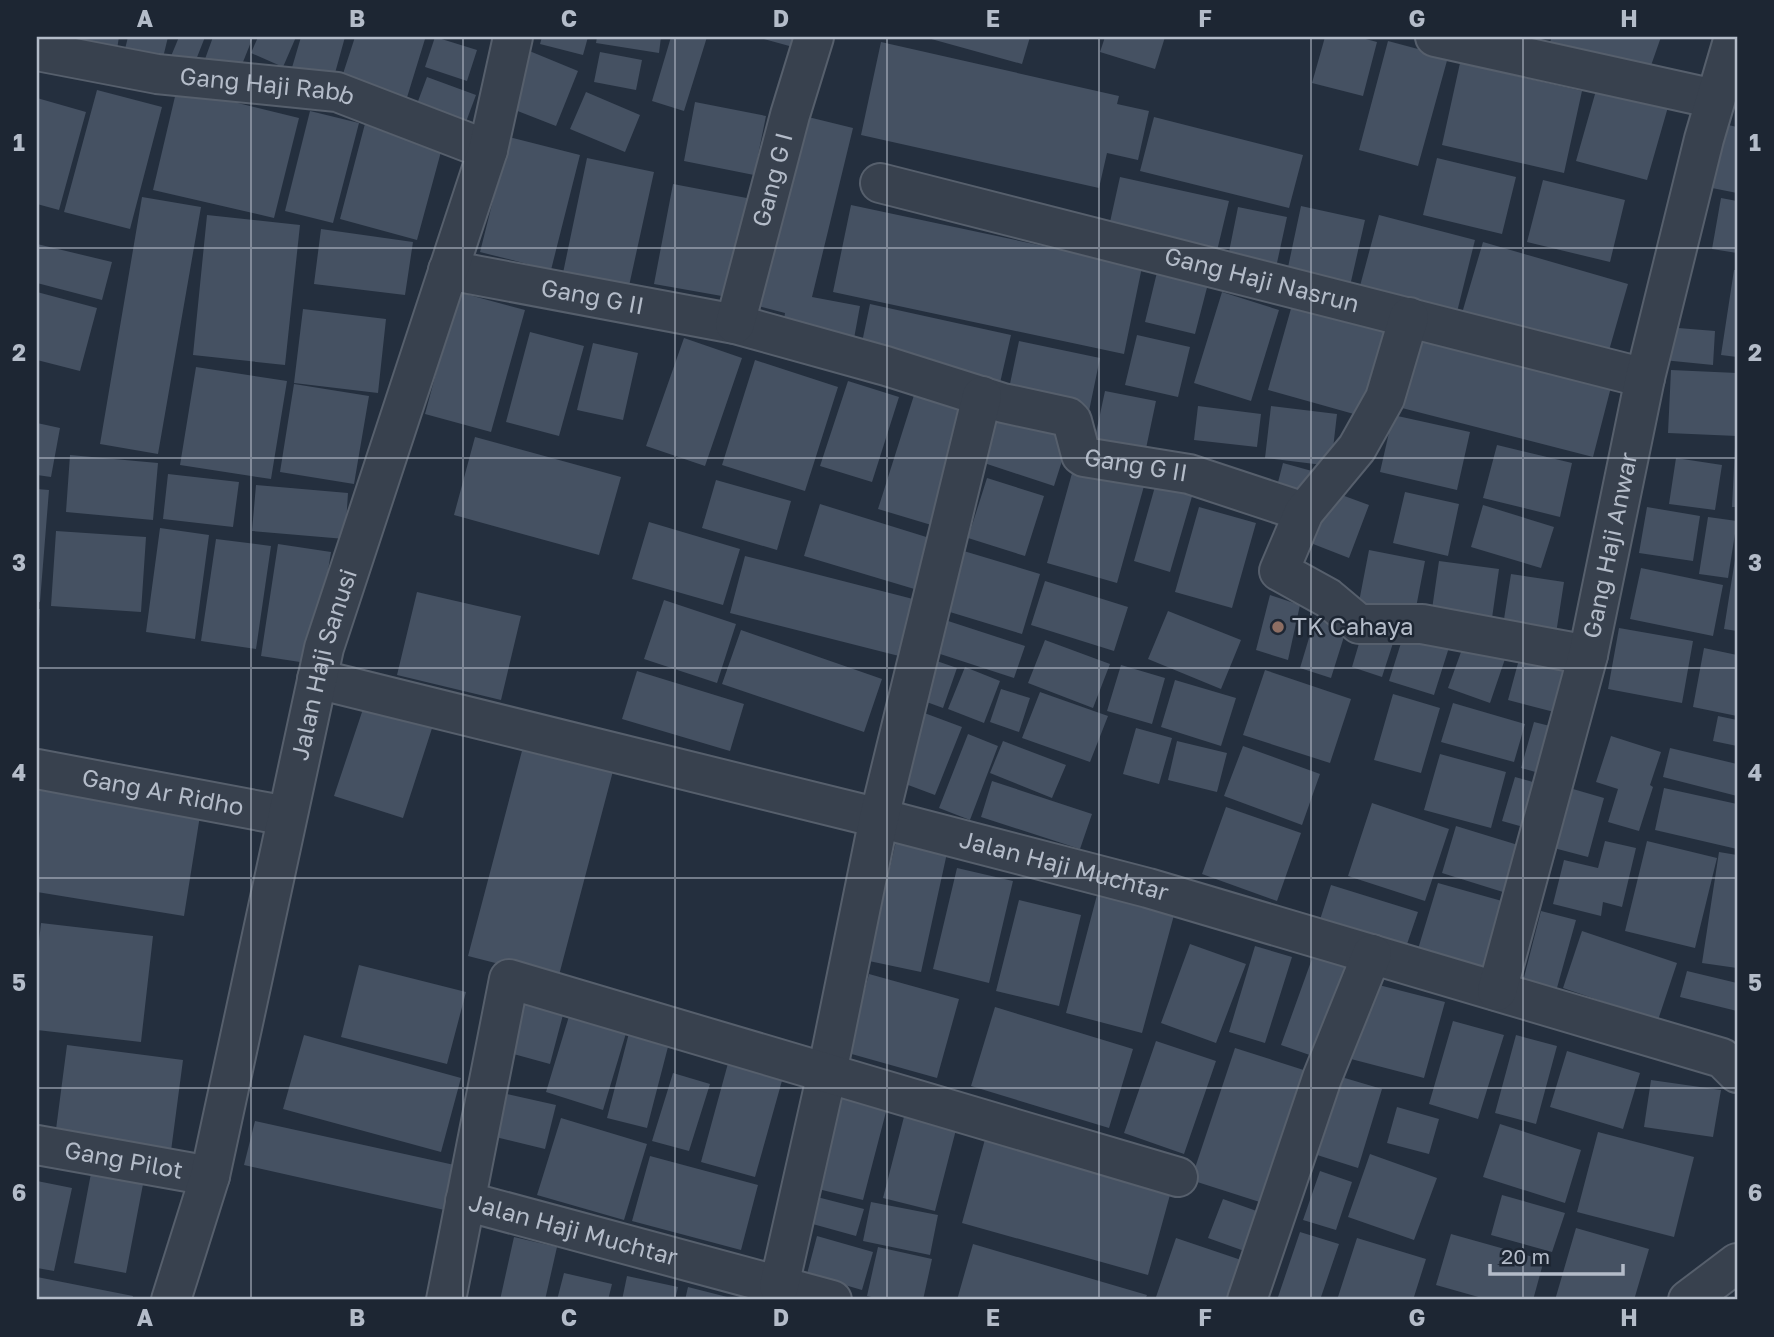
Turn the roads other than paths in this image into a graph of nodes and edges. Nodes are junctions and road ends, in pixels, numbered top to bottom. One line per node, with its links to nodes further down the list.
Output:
1 (513, 37): 7 (street, Jalan Haji Sanusi)
2 (814, 37): 11 (street, Gang G I)
3 (1435, 37): 6 (street)
4 (1734, 37): 6 (street, Gang Haji Anwar)
5 (37, 51): 7 (street, Gang Haji Rabb)
6 (1716, 99): 12 (street, Gang Haji Anwar)
7 (488, 150): 9 (street, Jalan Haji Sanusi)
8 (880, 183): 10 (street, Gang Haji Nasrun)
9 (448, 270): 11 (street, Gang G II); 16 (street, Jalan Haji Sanusi)
10 (1409, 317): 12 (street, Gang Haji Nasrun); 14 (street)
11 (735, 324): 13 (street, Gang G II)
12 (1645, 378): 15 (street, Gang Haji Anwar)
13 (982, 396): 14 (street, Gang G II); 19 (street)
14 (1304, 512): 15 (street)
15 (1588, 655): 21 (street, Gang Haji Anwar)
16 (317, 679): 18 (street, Jalan Haji Sanusi); 19 (street, Jalan Haji Muchtar)
17 (37, 769): 18 (street, Gang Ar Ridho)
18 (287, 816): 25 (street, Jalan Haji Sanusi)
19 (879, 818): 20 (street, Jalan Haji Muchtar); 22 (street)
20 (1372, 954): 21 (street, Jalan Haji Muchtar); 33 (street)
21 (1497, 991): 23 (street, Jalan Haji Muchtar)
22 (827, 1073): 26 (street); 27 (street); 29 (street)
23 (1737, 1073)
24 (37, 1144): 25 (street, Gang Pilot)
25 (210, 1176): 30 (street, Jalan Haji Sanusi)
26 (1178, 1177)
27 (466, 1201): 29 (street, Jalan Haji Muchtar); 31 (street, Jalan Haji Muchtar)
28 (1737, 1263): 34 (street)
29 (779, 1286): 32 (street, Jalan Haji Muchtar)
30 (171, 1300)
31 (446, 1300)
32 (832, 1300)
33 (1247, 1300)
34 (1688, 1300)

